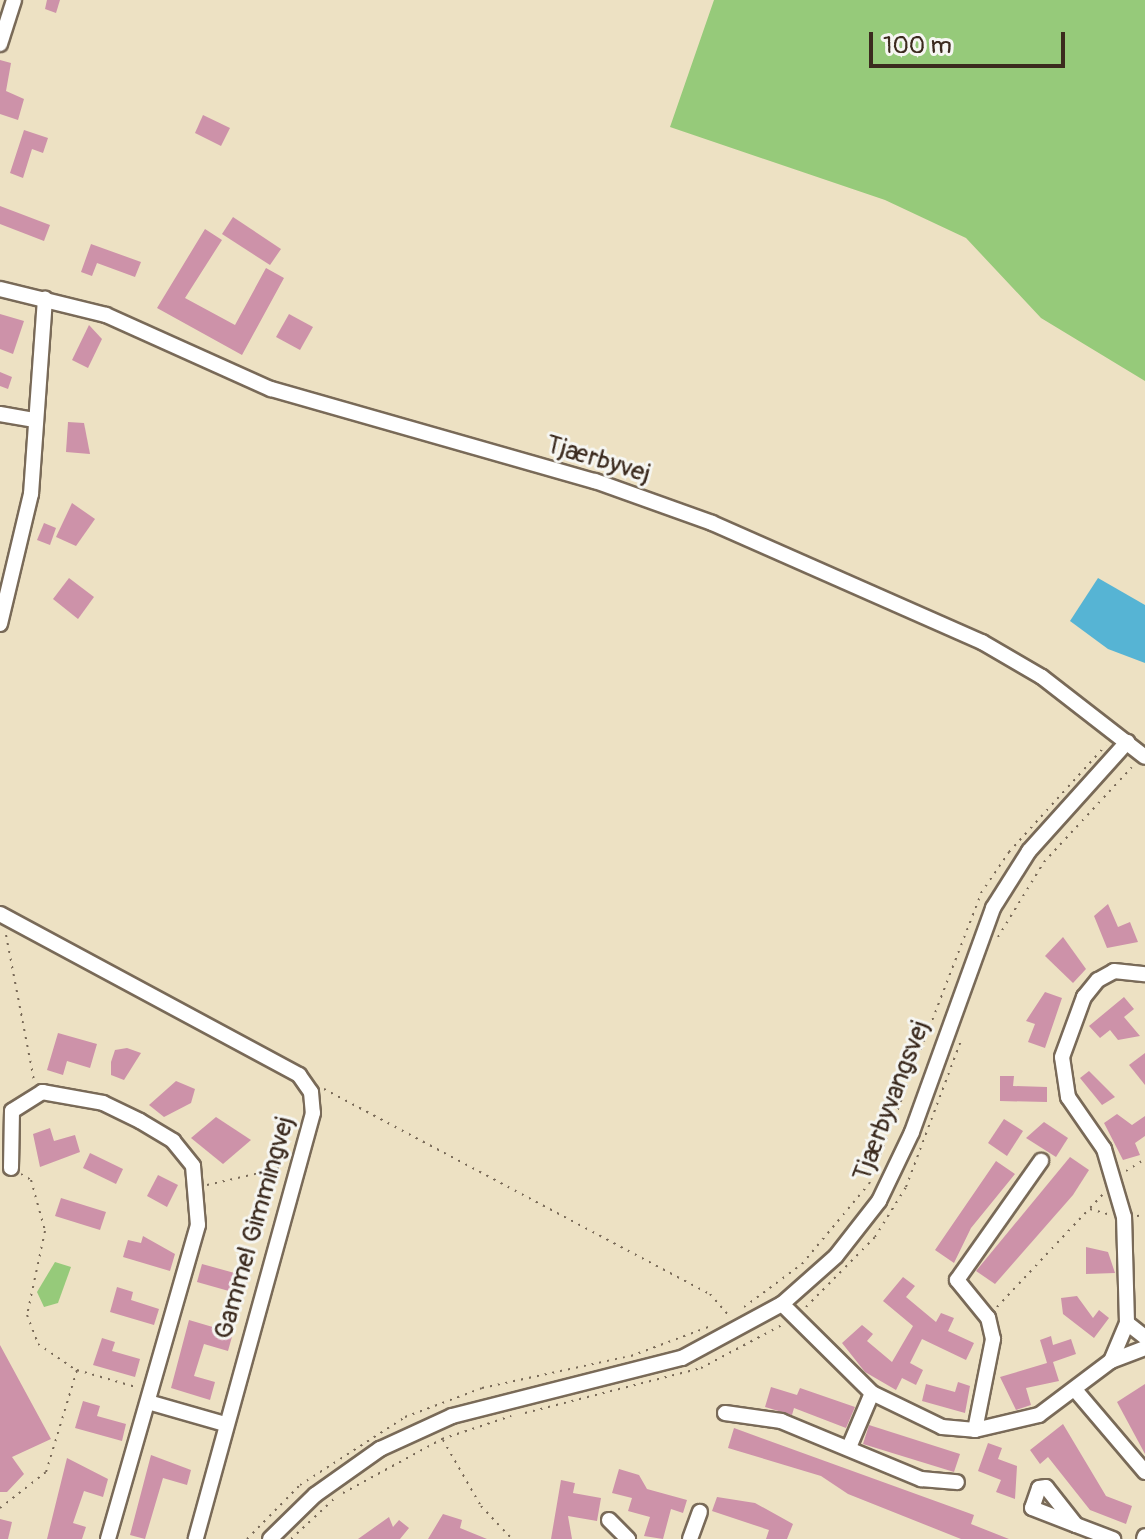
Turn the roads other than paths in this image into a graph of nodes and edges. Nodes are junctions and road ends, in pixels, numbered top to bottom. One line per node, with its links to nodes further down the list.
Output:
1 (14, 0): 2 (street)
2 (0, 44)
3 (0, 289): 4 (street, Tjærbyvej)
4 (45, 298): 6 (street); 8 (street, Tjærbyvej)
5 (0, 414): 6 (street)
6 (33, 420): 7 (street)
7 (0, 622)
8 (1127, 742): 9 (street, Tjærbyvej); 14 (street, Tjærbyvangsvej)
9 (1145, 757)
10 (6, 918): 23 (street, Gammel Gimmingvej)
11 (1145, 974): 15 (street)
12 (1041, 1161): 24 (street)
13 (11, 1168): 21 (street)
14 (782, 1304): 20 (street); 33 (street, Tjærbyvangsvej)
15 (1127, 1323): 16 (street); 18 (street)
16 (1145, 1337)
17 (1145, 1348): 18 (street)
18 (1111, 1361): 19 (street)
19 (1077, 1392): 24 (street); 26 (street)
20 (872, 1393): 24 (street); 25 (street)
21 (150, 1396): 23 (street); 31 (street)
22 (725, 1413): 25 (street)
23 (225, 1424): 32 (street, Gammel Gimmingvej)
24 (975, 1430)
25 (850, 1445): 27 (street)
26 (1145, 1472)
27 (957, 1482)
28 (700, 1512): 35 (street)
29 (609, 1520): 34 (street)
30 (1076, 1525): 36 (street)
31 (108, 1539)
32 (196, 1539)
33 (270, 1539)
34 (628, 1539)
35 (690, 1539)
36 (1113, 1539)

